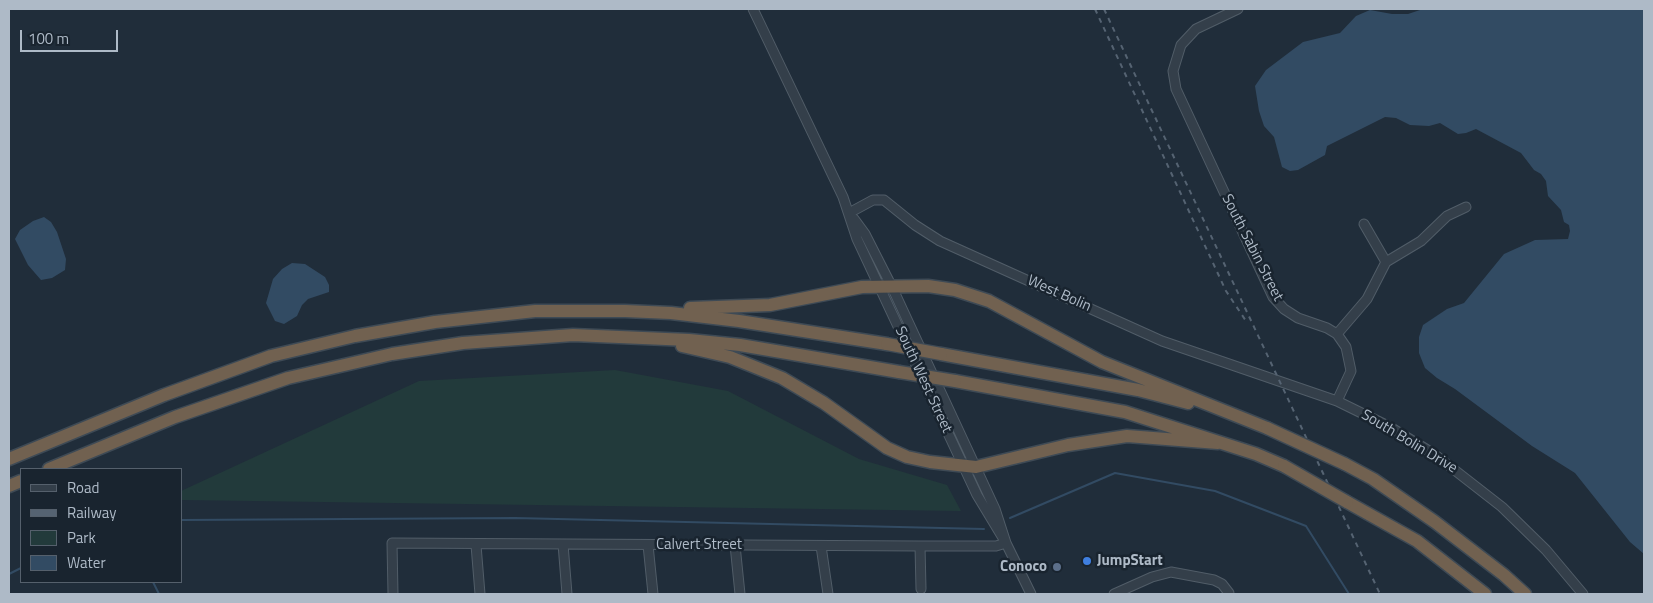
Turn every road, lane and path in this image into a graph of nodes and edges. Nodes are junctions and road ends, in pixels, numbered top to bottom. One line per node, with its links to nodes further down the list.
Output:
1 (753, 9): 4 (street, South West Street)
2 (1238, 9): 9 (street, South Sabin Street)
3 (1466, 207): 6 (street)
4 (850, 213): 7 (street, South West Street); 7 (street, South West Street); 11 (street, West Bolin)
5 (1364, 224): 6 (street)
6 (1386, 262): 9 (street)
7 (885, 287): 8 (highway); 13 (highway); 16 (street, South West Street); 16 (street, South West Street)
8 (583, 310): 13 (highway, bridge); 15 (highway)
9 (1337, 334): 12 (street)
10 (625, 336): 14 (highway, bridge); 16 (highway); 17 (highway)
11 (1280, 382): 12 (street, South Bolin Drive)
12 (1338, 402): 37 (street, South Bolin Drive)
13 (1227, 412): 36 (highway, bridge)
14 (1218, 443): 16 (highway); 35 (highway, bridge)
15 (9, 459)
16 (970, 466): 18 (street, South West Street)
17 (51, 468)
18 (1006, 543): 24 (street, Calvert Street); 33 (street, South West Street)
19 (563, 544): 20 (street, Calvert Street); 21 (street, Calvert Street); 29 (street)
20 (476, 545): 27 (street, Calvert Street); 28 (street)
21 (648, 545): 22 (street, Calvert Street); 30 (street)
22 (735, 545): 23 (street, Calvert Street); 31 (street)
23 (821, 546): 24 (street, Calvert Street); 32 (street)
24 (920, 546): 25 (street)
25 (921, 589)
26 (1229, 593): 34 (street)
27 (393, 594)
28 (480, 594)
29 (567, 594)
30 (653, 594)
31 (740, 594)
32 (828, 594)
33 (1031, 594)
34 (1114, 594)
35 (1486, 594)
36 (1525, 594)
37 (1583, 594)

